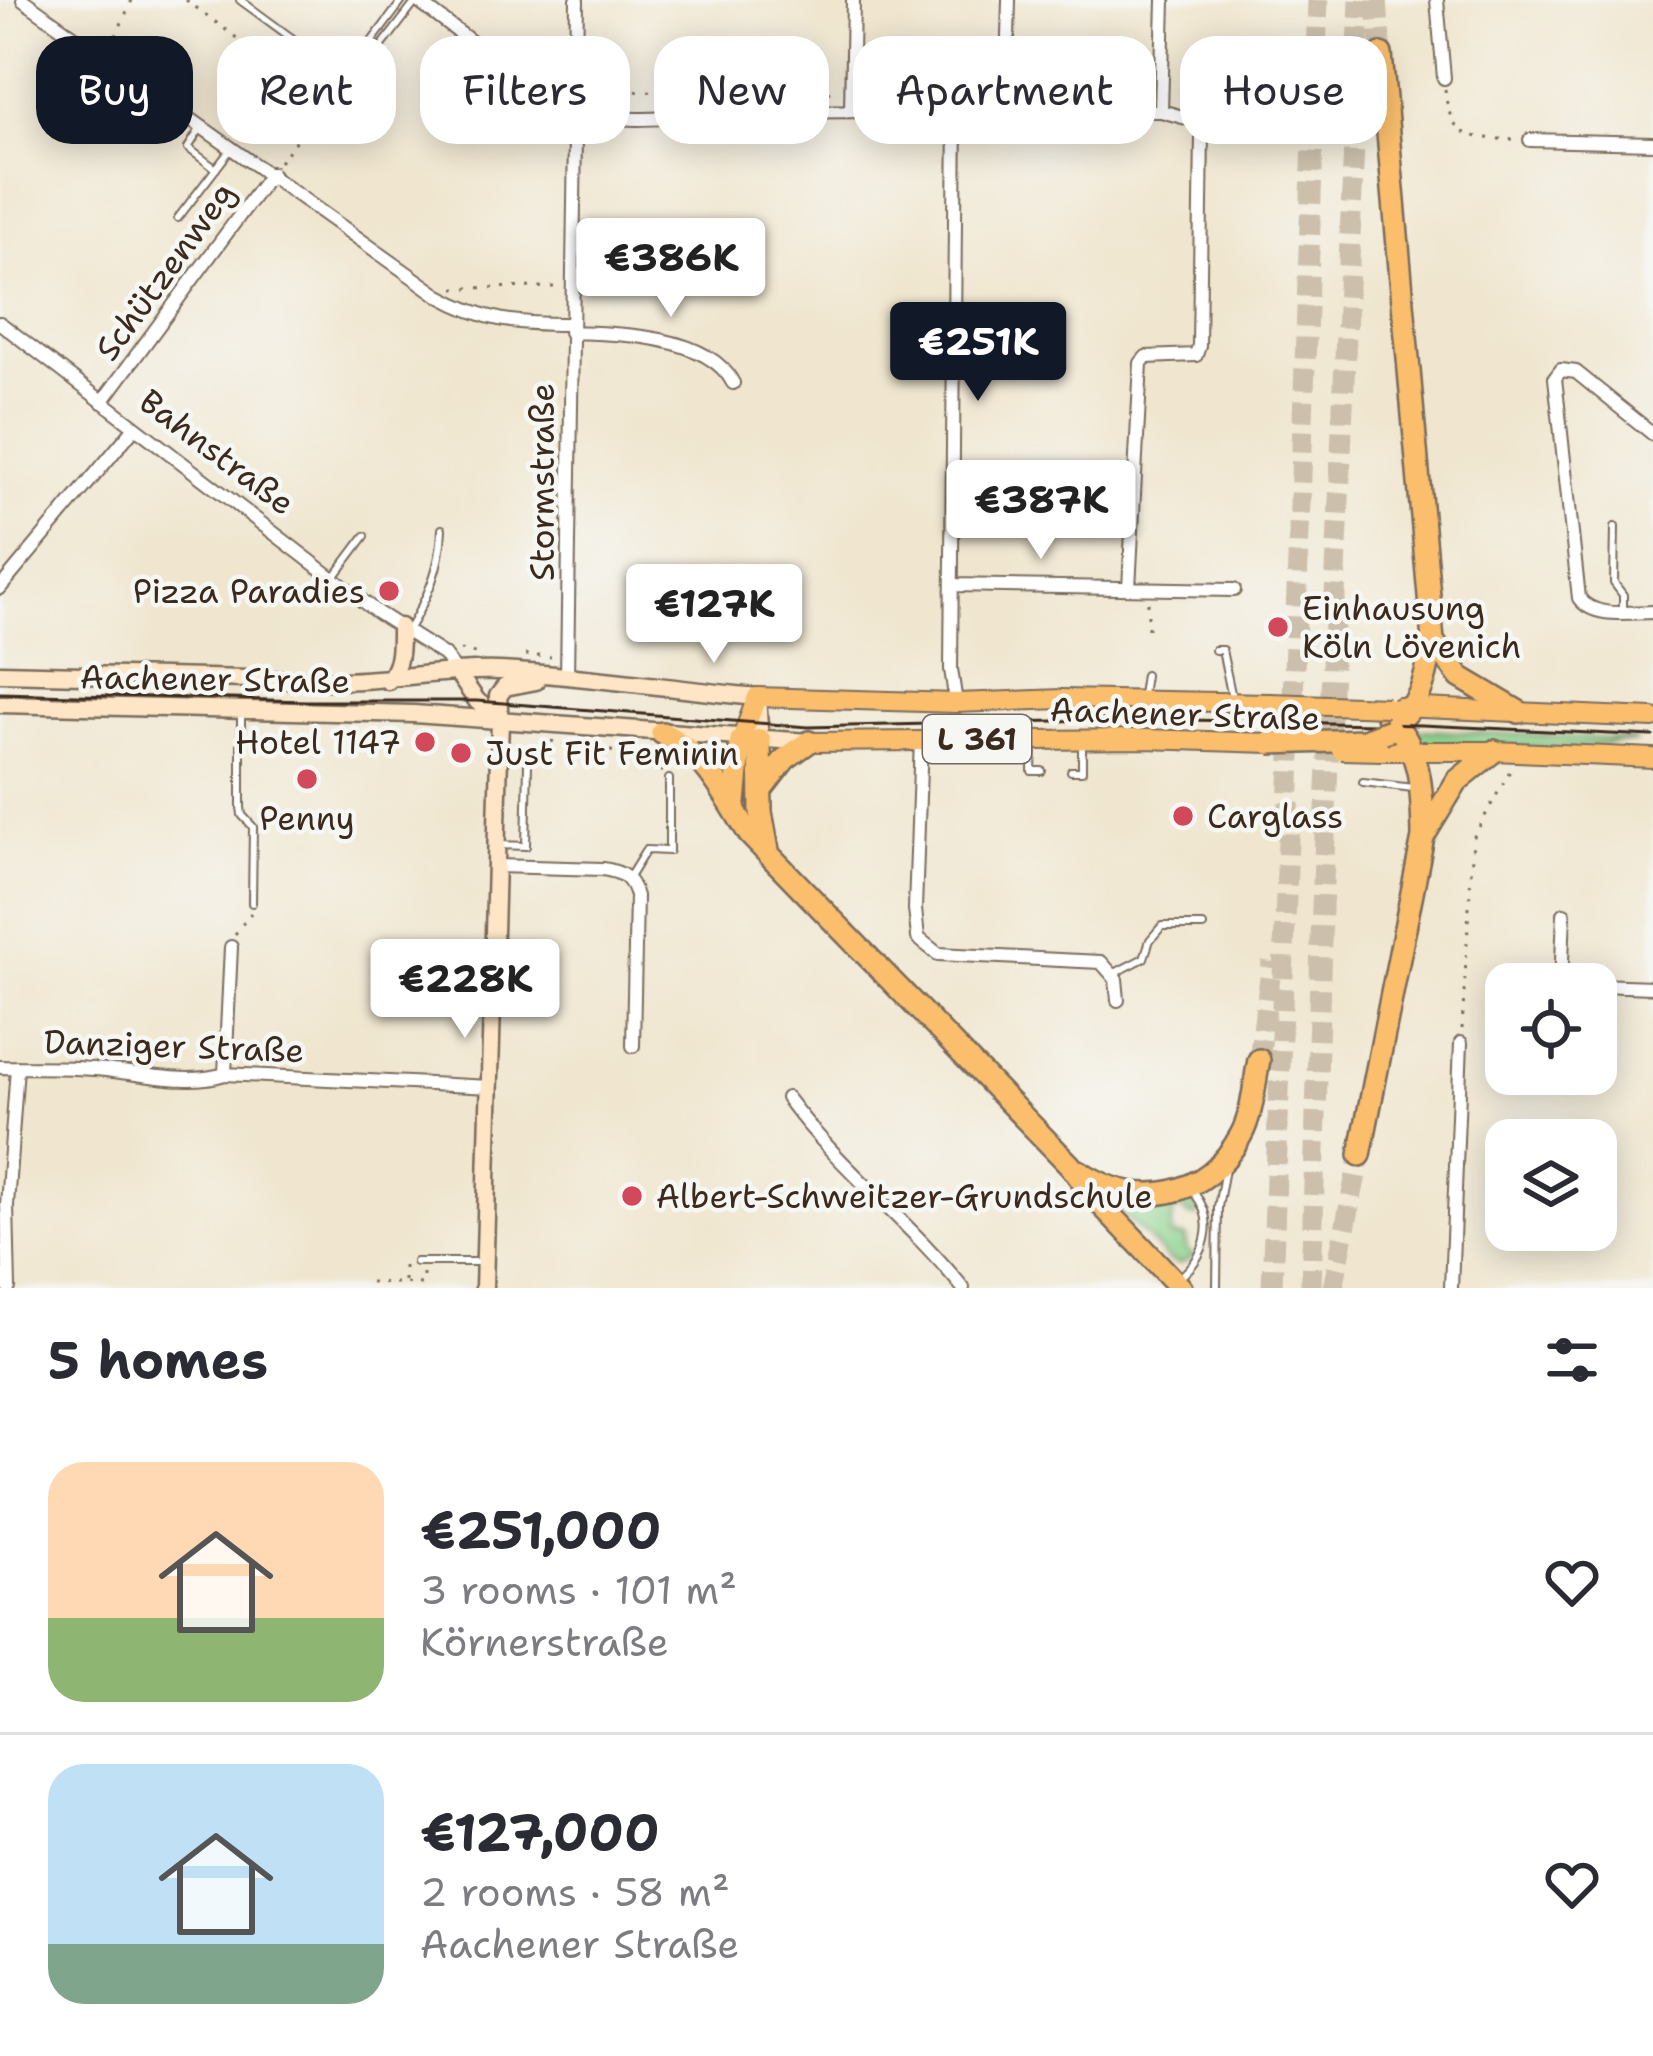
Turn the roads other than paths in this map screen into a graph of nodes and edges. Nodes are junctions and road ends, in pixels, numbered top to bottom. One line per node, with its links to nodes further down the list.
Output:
1 (22, 0): 20 (street)
2 (240, 0): 3 (lane)
3 (403, 0)
4 (417, 0): 10 (lane); 11 (street)
5 (577, 0): 12 (street, Stormstraße)
6 (853, 0): 17 (street)
7 (1009, 0): 13 (street)
8 (1164, 0): 16 (street)
9 (1437, 0): 14 (street)
10 (390, 36)
11 (464, 36)
12 (576, 36)
13 (1008, 36)
14 (1444, 78)
15 (1156, 106): 16 (street)
16 (1162, 106): 41 (street)
17 (851, 111): 19 (street)
18 (1387, 111): 46 (highway)
19 (630, 118)
20 (202, 126): 25 (street); 26 (lane)
21 (1531, 140): 22 (street)
22 (1653, 143)
23 (574, 144): 30 (street, Stormstraße)
24 (956, 144): 39 (street)
25 (232, 147): 26 (lane); 27 (street)
26 (216, 169): 28 (lane)
27 (271, 173): 30 (street); 32 (street, Schützenweg)
28 (178, 218)
29 (0, 323): 32 (street, Bahnstraße)
30 (570, 328): 31 (street); 51 (street, Stormstraße)
31 (733, 383)
32 (102, 402): 33 (street, Bahnstraße)
33 (135, 427): 38 (street, Bahnstraße); 40 (street)
34 (1653, 434): 43 (street)
35 (1616, 527): 43 (lane)
36 (442, 529): 45 (lane)
37 (365, 536): 38 (lane)
38 (333, 579): 45 (street, Bahnstraße)
39 (953, 585): 41 (street); 56 (street)
40 (0, 588)
41 (1129, 588): 42 (street)
42 (1234, 590)
43 (1623, 611): 44 (street)
44 (1653, 612)
45 (404, 629): 49 (street, Bahnstraße); 52 (main road)
46 (1433, 641): 58 (highway); 60 (highway)
47 (1215, 650): 55 (lane)
48 (0, 673): 52 (main road, Aachener Straße / L 361)
49 (458, 674): 51 (main road, Aachener Straße / L 361); 52 (main road, Aachener Straße / L 361); 62 (main road)
50 (1145, 675): 54 (lane)
51 (567, 677): 53 (main road, Aachener Straße / L 361); 62 (main road, Aachener Straße)
52 (388, 681)
53 (757, 697): 56 (main road, Aachener Straße / L 361); 67 (main road)
54 (1141, 700): 55 (main road, Aachener Straße / L 361); 56 (main road, Aachener Straße / L 361)
55 (1232, 702): 63 (main road, Aachener Straße / L 361, bridge)
56 (956, 703)
57 (0, 704): 59 (main road, Aachener Straße / L 361)
58 (1415, 707): 60 (main road); 63 (highway)
59 (241, 711): 62 (main road, Aachener Straße / L 361); 87 (lane)
60 (1519, 712): 61 (main road)
61 (1653, 718)
62 (500, 720): 69 (main road, Aachener Straße / L 361); 83 (main road)
63 (1387, 722): 70 (highway, bridge); 71 (highway)
64 (921, 739): 65 (main road, Aachener Straße / L 361); 68 (main road, Aachener Straße / L 361); 92 (street)
65 (1033, 739): 66 (main road, Aachener Straße / L 361); 75 (lane)
66 (1082, 739): 70 (main road, Aachener Straße / L 361); 76 (lane)
67 (751, 740): 68 (main road, Aachener Straße / L 361); 69 (main road, Aachener Straße / L 361); 79 (highway); 81 (highway)
68 (809, 742): 79 (highway)
69 (657, 743): 81 (highway)
70 (1270, 743)
71 (1412, 750): 72 (main road); 80 (highway)
72 (1506, 751): 73 (main road); 82 (highway)
73 (1653, 758)
74 (528, 764): 83 (lane)
75 (1042, 771)
76 (1071, 771)
77 (669, 779): 86 (lane)
78 (1363, 782): 80 (lane)
79 (760, 790): 84 (highway)
80 (1422, 790): 82 (highway)
81 (735, 803): 84 (highway)
82 (1423, 837): 105 (highway)
83 (496, 845): 85 (main road)
84 (770, 856): 106 (highway)
85 (496, 866): 86 (street); 102 (main road)
86 (628, 879): 97 (street)
87 (254, 903)
88 (1564, 914): 91 (street)
89 (1203, 926): 92 (lane)
90 (230, 947): 101 (street)
91 (1562, 963)
92 (1113, 974): 95 (street)
93 (1617, 986): 94 (street)
94 (1653, 987)
95 (1118, 1000)
96 (1461, 1043): 117 (street)
97 (633, 1046)
98 (1259, 1060): 104 (highway)
99 (0, 1067): 100 (street, Danziger Straße)
100 (17, 1067): 101 (street, Danziger Straße); 107 (street)
101 (225, 1074): 102 (street, Danziger Straße)
102 (490, 1088): 111 (main road)
103 (787, 1098): 115 (street)
104 (1232, 1149): 108 (highway); 116 (lane)
105 (1360, 1155)
106 (1070, 1166): 108 (highway); 112 (highway)
107 (4, 1182): 109 (street)
108 (1185, 1189): 112 (lane)
109 (3, 1209): 113 (street)
110 (416, 1262): 111 (lane)
111 (485, 1262): 114 (main road)
112 (1178, 1285)
113 (6, 1286)
114 (484, 1288)
115 (963, 1288)
116 (1216, 1288)
117 (1451, 1288)

